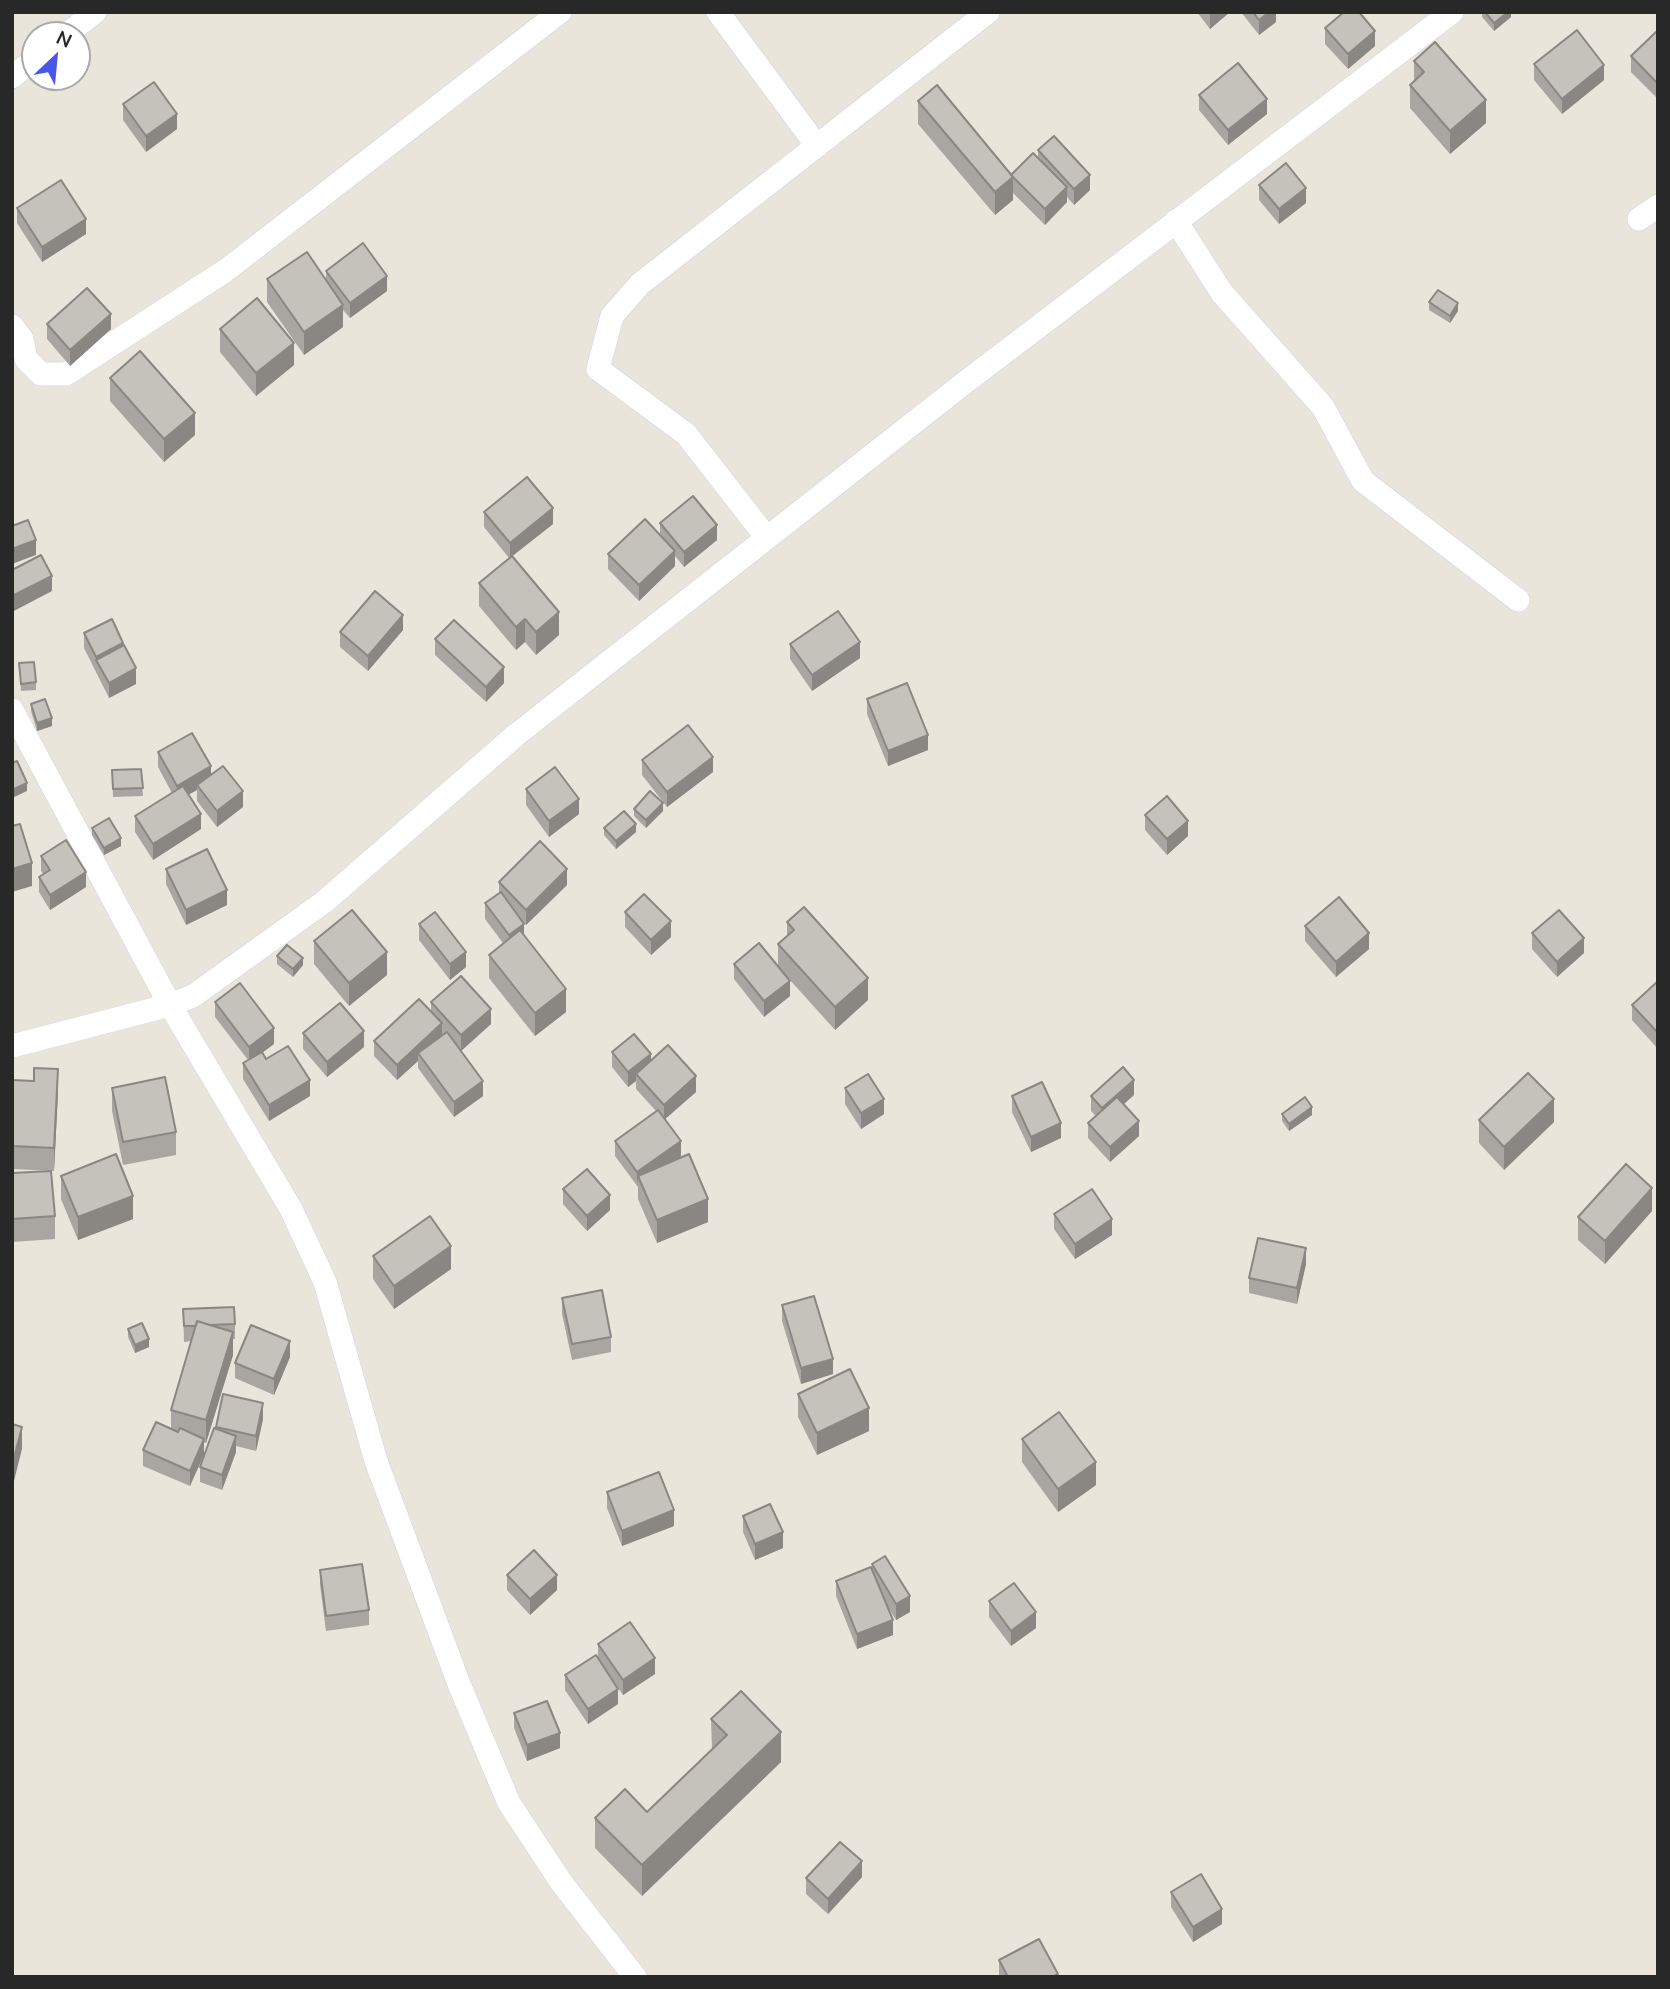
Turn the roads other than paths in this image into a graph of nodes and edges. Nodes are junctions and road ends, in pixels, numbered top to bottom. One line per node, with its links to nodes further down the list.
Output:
1 (560, 12): 7 (street)
2 (718, 12): 5 (street)
3 (988, 12): 5 (street)
4 (1450, 13): 6 (street)
5 (817, 146): 8 (street)
6 (1176, 221): 8 (street); 9 (street)
7 (12, 326)
8 (767, 538): 12 (street)
9 (1518, 600)
10 (12, 710): 11 (street)
11 (19, 740): 12 (street)
12 (170, 1005): 13 (street); 14 (street)
13 (12, 1046)
14 (635, 1977)

